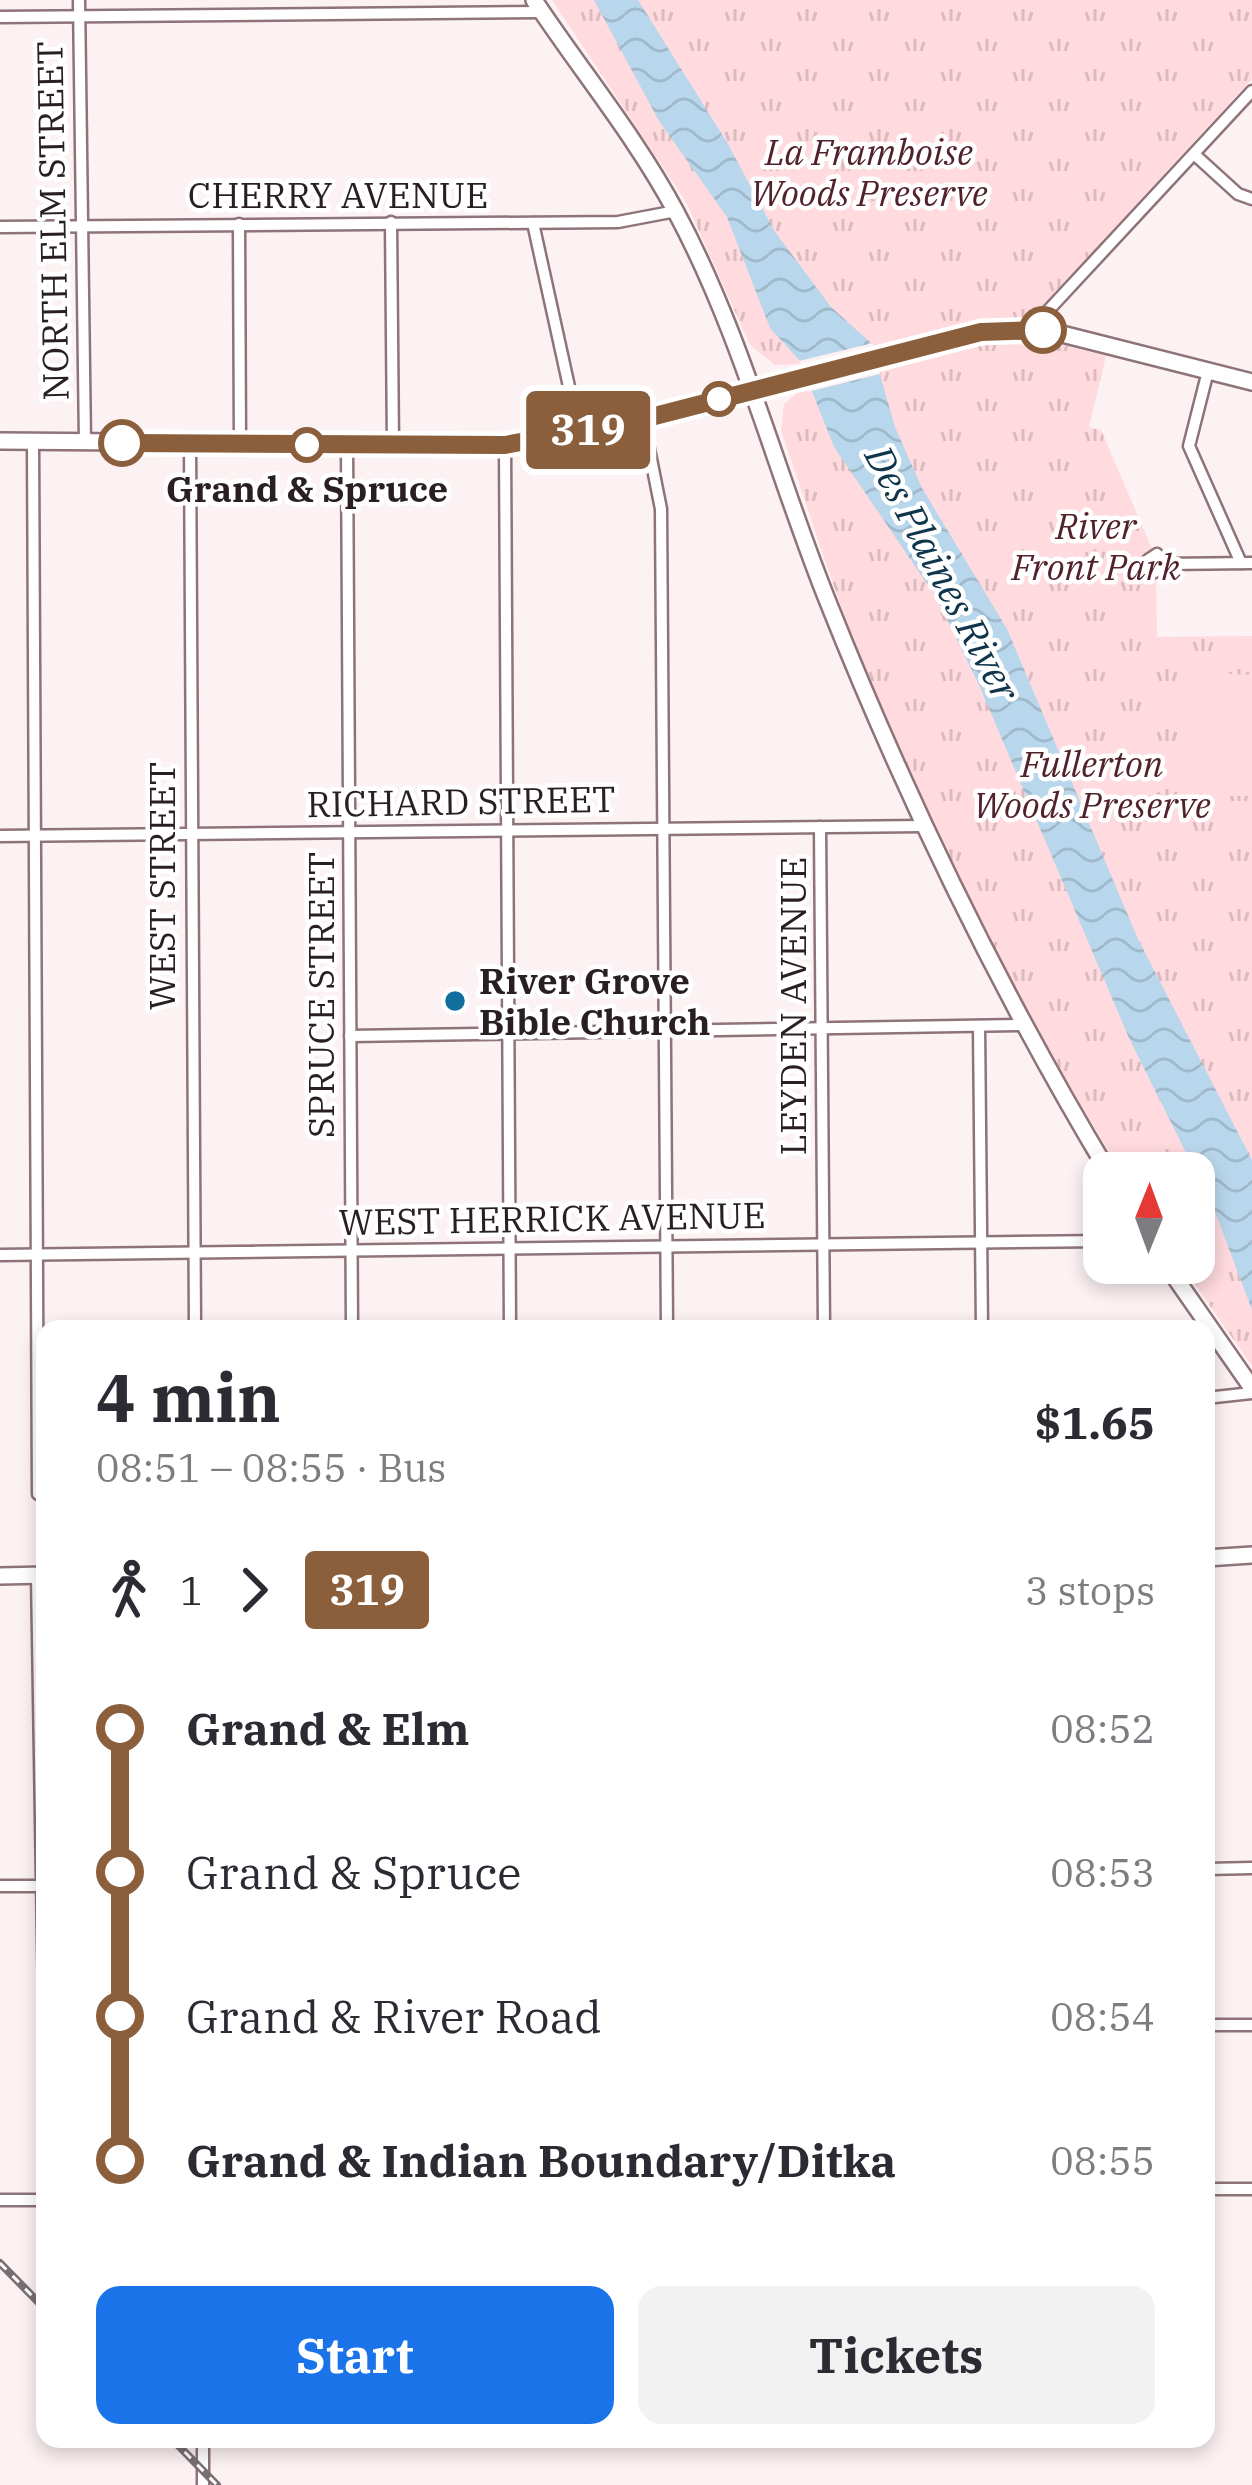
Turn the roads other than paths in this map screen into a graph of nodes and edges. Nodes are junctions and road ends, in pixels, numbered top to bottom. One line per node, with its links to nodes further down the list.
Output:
1 (79, 0): 5 (street, NORTH ELM STREET)
2 (368, 0): 4 (street)
3 (538, 6): 4 (street); 10 (main road)
4 (377, 13): 5 (street)
5 (80, 16): 6 (street); 14 (street, NORTH ELM STREET)
6 (0, 17)
7 (1252, 91): 8 (street)
8 (1194, 154): 9 (street); 16 (street)
9 (1252, 200)
10 (676, 211): 12 (street, CHERRY AVENUE); 19 (main road)
11 (391, 222): 12 (street, CHERRY AVENUE); 13 (street, CHERRY AVENUE); 29 (street)
12 (533, 223): 21 (street)
13 (238, 224): 14 (street, CHERRY AVENUE); 26 (street)
14 (82, 226): 15 (street, CHERRY AVENUE); 24 (street, NORTH ELM STREET)
15 (0, 227)
16 (1040, 329): 17 (main road); 19 (main road)
17 (1208, 371): 18 (main road); 30 (street)
18 (1252, 382)
19 (751, 391): 20 (main road); 32 (main road)
20 (643, 419): 21 (main road); 34 (street)
21 (579, 432): 27 (main road)
22 (0, 441): 23 (main road)
23 (33, 441): 24 (main road); 39 (street)
24 (85, 442): 25 (main road)
25 (190, 443): 26 (main road); 37 (street, WEST STREET)
26 (240, 444): 28 (main road)
27 (505, 445): 29 (main road); 35 (street)
28 (347, 446): 29 (main road); 36 (street, SPRUCE STREET)
29 (393, 446)
30 (1247, 563): 31 (street)
31 (1166, 564)
32 (923, 826): 33 (street, RICHARD STREET); 40 (main road)
33 (820, 827): 34 (street, RICHARD STREET); 42 (street, LEYDEN AVENUE)
34 (663, 829): 35 (street, RICHARD STREET); 43 (street)
35 (507, 831): 36 (street, RICHARD STREET); 44 (street)
36 (349, 832): 37 (street, RICHARD STREET); 45 (street, SPRUCE STREET)
37 (190, 834): 39 (street, RICHARD STREET); 53 (street, WEST STREET)
38 (0, 836): 39 (street, RICHARD STREET)
39 (34, 836): 54 (street)
40 (1021, 1025): 41 (street); 46 (main road)
41 (979, 1026): 42 (street); 48 (street)
42 (821, 1028): 43 (street); 49 (street, LEYDEN AVENUE)
43 (665, 1031): 44 (street); 50 (street)
44 (508, 1034): 45 (street); 51 (street)
45 (350, 1036): 52 (street, SPRUCE STREET)
46 (1097, 1152)
47 (1083, 1241): 48 (street, WEST HERRICK AVENUE)
48 (981, 1243): 49 (street, WEST HERRICK AVENUE); 63 (street)
49 (824, 1245): 50 (street, WEST HERRICK AVENUE); 62 (street, LEYDEN AVENUE)
50 (666, 1246): 51 (street, WEST HERRICK AVENUE); 61 (street)
51 (509, 1249): 52 (street, WEST HERRICK AVENUE); 60 (street)
52 (351, 1250): 53 (street, WEST HERRICK AVENUE); 59 (street, SPRUCE STREET)
53 (194, 1252): 54 (street, WEST HERRICK AVENUE); 58 (street, WEST STREET)
54 (38, 1254): 55 (street, WEST HERRICK AVENUE); 57 (street)
55 (0, 1255)
56 (1179, 1284): 64 (main road)
57 (38, 1320)
58 (195, 1320)
59 (352, 1320)
60 (510, 1320)
61 (667, 1320)
62 (824, 1320)
63 (982, 1320)
64 (1204, 1320)
65 (1215, 1337): 66 (main road)
66 (1252, 1391): 67 (street)
67 (1215, 1397)
68 (1252, 1556): 69 (main road)
69 (1215, 1558)
70 (36, 1575): 71 (main road)
71 (0, 1576)
72 (1252, 1868): 73 (street)
73 (1215, 1869)
74 (0, 1886): 75 (street)
75 (36, 1886)
76 (1215, 2025): 77 (street)
77 (1252, 2025)
78 (1215, 2189): 79 (street)
79 (1252, 2189)
80 (0, 2200): 81 (street)
81 (36, 2200)
82 (202, 2448): 83 (street)
83 (203, 2485)

